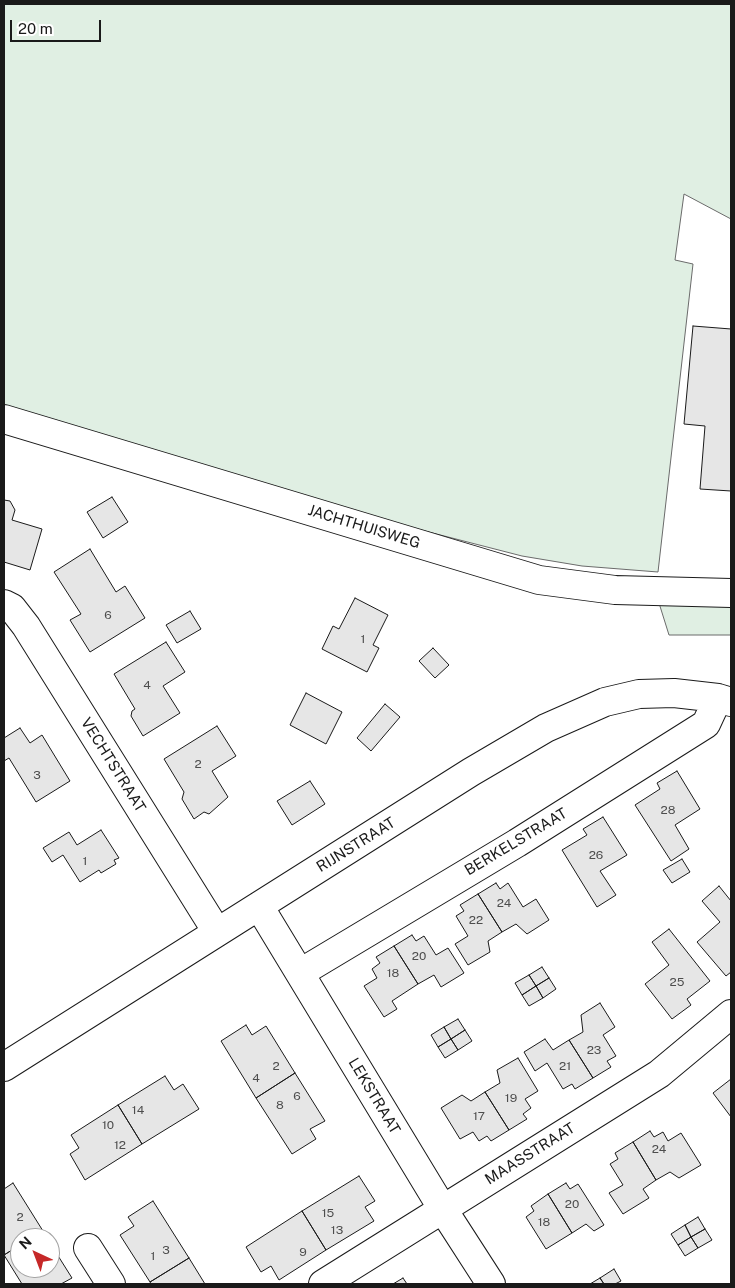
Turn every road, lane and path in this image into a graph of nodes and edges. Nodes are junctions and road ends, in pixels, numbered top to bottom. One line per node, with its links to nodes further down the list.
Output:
1 (4, 419): 2 (street, JACHTHUISWEG)
2 (731, 592)
3 (4, 604): 6 (street, VECHTSTRAAT)
4 (725, 700): 5 (street, RIJNSTRAAT); 7 (street, BERKELSTRAAT)
5 (260, 906): 6 (street, RIJNSTRAAT); 7 (street, LEKSTRAAT)
6 (217, 932): 9 (street, RIJNSTRAAT)
7 (300, 973): 10 (street, LEKSTRAAT)
8 (731, 1014): 10 (street, MAASSTRAAT)
9 (4, 1067)
10 (442, 1208): 13 (street, MAASSTRAAT); 14 (street, LEKSTRAAT)
11 (88, 1248): 12 (street)
12 (111, 1284)
13 (323, 1284)
14 (491, 1284)

